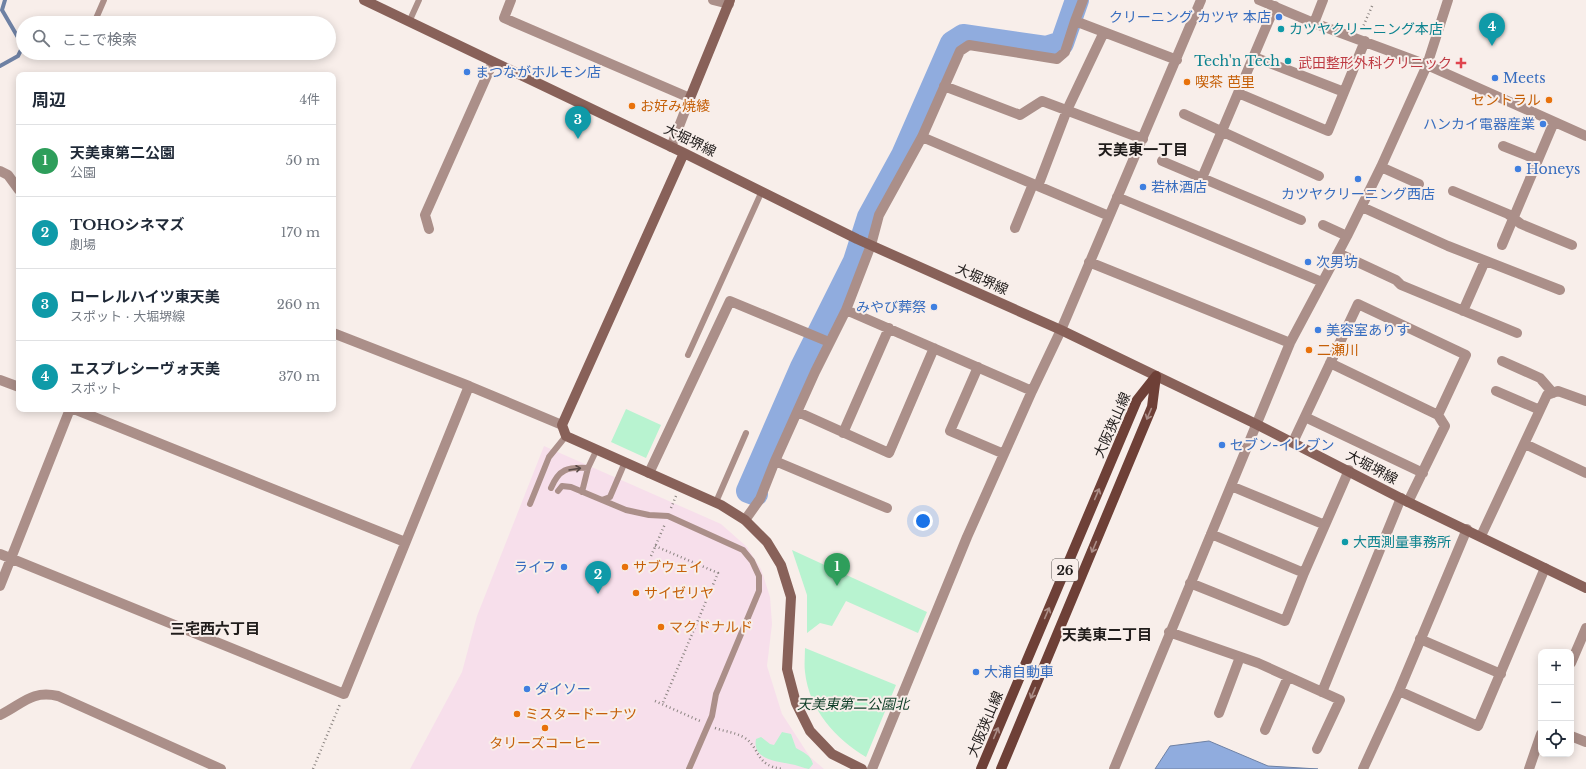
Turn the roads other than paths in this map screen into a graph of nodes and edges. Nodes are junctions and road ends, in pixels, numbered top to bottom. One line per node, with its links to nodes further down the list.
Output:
1 (104, 0): 13 (lane)
2 (364, 0): 15 (main road, 大堀堺線)
3 (419, 0): 15 (lane)
4 (511, 0): 26 (street)
5 (713, 0): 11 (street)
6 (1083, 0): 14 (street)
7 (1202, 0): 20 (street)
8 (1259, 0): 12 (street)
9 (1323, 0): 16 (street)
10 (1447, 0): 22 (street)
11 (729, 2): 26 (main road)
12 (1275, 6): 16 (street); 19 (street)
13 (97, 16)
14 (1075, 21): 17 (street); 23 (street)
15 (409, 22): 21 (main road, 大堀堺線)
16 (1314, 23): 18 (street)
17 (1104, 32): 20 (street); 27 (street)
18 (1361, 40): 22 (street); 24 (street)
19 (1254, 57): 24 (street); 25 (street)
20 (1177, 60): 33 (street)
21 (493, 62): 35 (main road, 大堀堺線); 54 (street)
22 (1427, 65): 29 (street); 39 (street)
23 (944, 86): 27 (street); 32 (street)
24 (1344, 92): 25 (street)
25 (1238, 93): 30 (street)
26 (690, 98): 35 (street)
27 (1067, 110): 33 (street); 44 (street)
28 (1184, 114): 30 (street)
29 (1554, 122): 31 (street); 37 (street)
30 (1221, 131): 41 (street); 42 (street)
31 (1586, 136)
32 (922, 137): 44 (street); 57 (street)
33 (1143, 139): 48 (street)
34 (1504, 146): 37 (street)
35 (671, 147): 36 (main road, 大堀堺線)
36 (684, 153): 46 (main road, 大堀堺線); 93 (main road)
37 (1538, 160): 51 (street)
38 (1162, 161): 42 (street)
39 (1381, 167): 43 (street); 49 (street)
40 (0, 171): 45 (street)
41 (1319, 176)
42 (1202, 178): 52 (street)
43 (1419, 184)
44 (1035, 185): 50 (street); 55 (street)
45 (16, 186)
46 (762, 191): 57 (main road, 大堀堺線); 74 (lane)
47 (1453, 191): 51 (street)
48 (1117, 197): 50 (street); 63 (street)
49 (1362, 207): 56 (street); 61 (street)
50 (1109, 216): 62 (street)
51 (1513, 218): 58 (street); 59 (street)
52 (1301, 220)
53 (1323, 225): 56 (street)
54 (429, 228)
55 (1014, 228)
56 (1347, 236): 60 (street)
57 (865, 242): 65 (street); 68 (main road, 大堀堺線)
58 (1502, 245)
59 (1572, 245)
60 (1338, 253): 63 (street); 66 (street)
61 (1484, 261): 64 (street); 66 (street)
62 (1089, 262): 68 (street); 72 (street)
63 (1322, 282): 72 (street)
64 (1560, 290)
65 (846, 310): 67 (street); 71 (street)
66 (1463, 311): 69 (street)
67 (888, 328): 73 (street); 95 (street)
68 (1061, 330): 78 (main road, 大堀堺線); 82 (street)
69 (1516, 333)
70 (336, 334): 81 (street)
71 (830, 342): 89 (street); 105 (street)
72 (1290, 343): 92 (street)
73 (934, 348): 77 (street); 95 (street)
74 (688, 355)
75 (1502, 361): 84 (street)
76 (1330, 363): 90 (street); 90 (street); 91 (street)
77 (978, 367): 82 (street); 100 (street)
78 (1156, 376): 92 (main road, 大堀堺線); 150 (main road, 大阪狭山線 / 26, one-way to 78); 151 (main road, 大阪狭山線 / 26, one-way to 151)
79 (0, 380): 80 (street)
80 (16, 386)
81 (469, 386): 93 (street); 122 (street)
82 (1032, 391): 100 (street)
83 (1496, 391): 86 (street)
84 (1553, 393): 85 (street); 86 (street)
85 (1586, 401)
86 (1540, 410): 98 (street)
87 (71, 412): 124 (street)
88 (80, 412): 122 (street)
89 (798, 412): 95 (street); 101 (street)
90 (1438, 415): 106 (street)
91 (1305, 417): 97 (street); 106 (street)
92 (1256, 424): 97 (main road, 大堀堺線); 108 (street)
93 (562, 425): 96 (main road)
94 (746, 433): 114 (lane)
95 (843, 433)
96 (566, 436): 99 (main road); 115 (lane)
97 (1293, 442): 104 (main road, 大堀堺線)
98 (1525, 444): 107 (street); 121 (street)
99 (597, 449): 102 (main road); 103 (lane)
100 (1004, 454): 149 (street)
101 (775, 461): 116 (street); 117 (street)
102 (625, 462): 105 (main road); 112 (lane)
103 (588, 468): 109 (lane, one-way to 103); 111 (lane)
104 (1349, 470): 113 (main road, 大堀堺線); 118 (street)
105 (649, 473): 114 (main road)
106 (1423, 473): 113 (street)
107 (1586, 473)
108 (1231, 486): 118 (street); 120 (street)
109 (550, 488)
110 (558, 491): 111 (lane)
111 (582, 492): 112 (lane)
112 (602, 500): 147 (lane)
113 (1405, 500): 119 (main road, 大堀堺線); 138 (street)
114 (716, 502): 117 (main road)
115 (530, 504)
116 (887, 508)
117 (745, 520): 148 (main road)
118 (1325, 525): 126 (street)
119 (1467, 529): 121 (main road, 大堀堺線); 132 (street)
120 (1211, 534): 126 (street); 127 (street)
121 (1481, 536): 125 (main road, 大堀堺線)
122 (405, 542): 124 (street)
123 (0, 554): 124 (street)
124 (11, 558): 128 (street)
125 (1545, 568): 129 (main road, 大堀堺線); 135 (street)
126 (1304, 573): 127 (street)
127 (1190, 583): 131 (street)
128 (0, 586)
129 (1586, 588)
130 (1586, 628): 133 (street)
131 (1169, 632): 134 (street); 152 (street)
132 (1420, 639): 135 (street); 137 (street)
133 (1574, 656)
134 (1240, 657): 136 (street); 139 (street)
135 (1501, 674): 137 (street)
136 (1288, 677): 138 (street); 141 (street)
137 (1399, 691): 153 (street)
138 (1322, 692): 145 (street)
139 (1219, 713)
140 (0, 715): 146 (street)
141 (1265, 730)
142 (1574, 737): 143 (street)
143 (1586, 742)
144 (1538, 743): 154 (street)
145 (1317, 749)
146 (221, 769)
147 (689, 769)
148 (862, 769)
149 (872, 769)
150 (981, 769)
151 (1002, 769)
152 (1114, 769)
153 (1363, 769)
154 (1529, 769)

